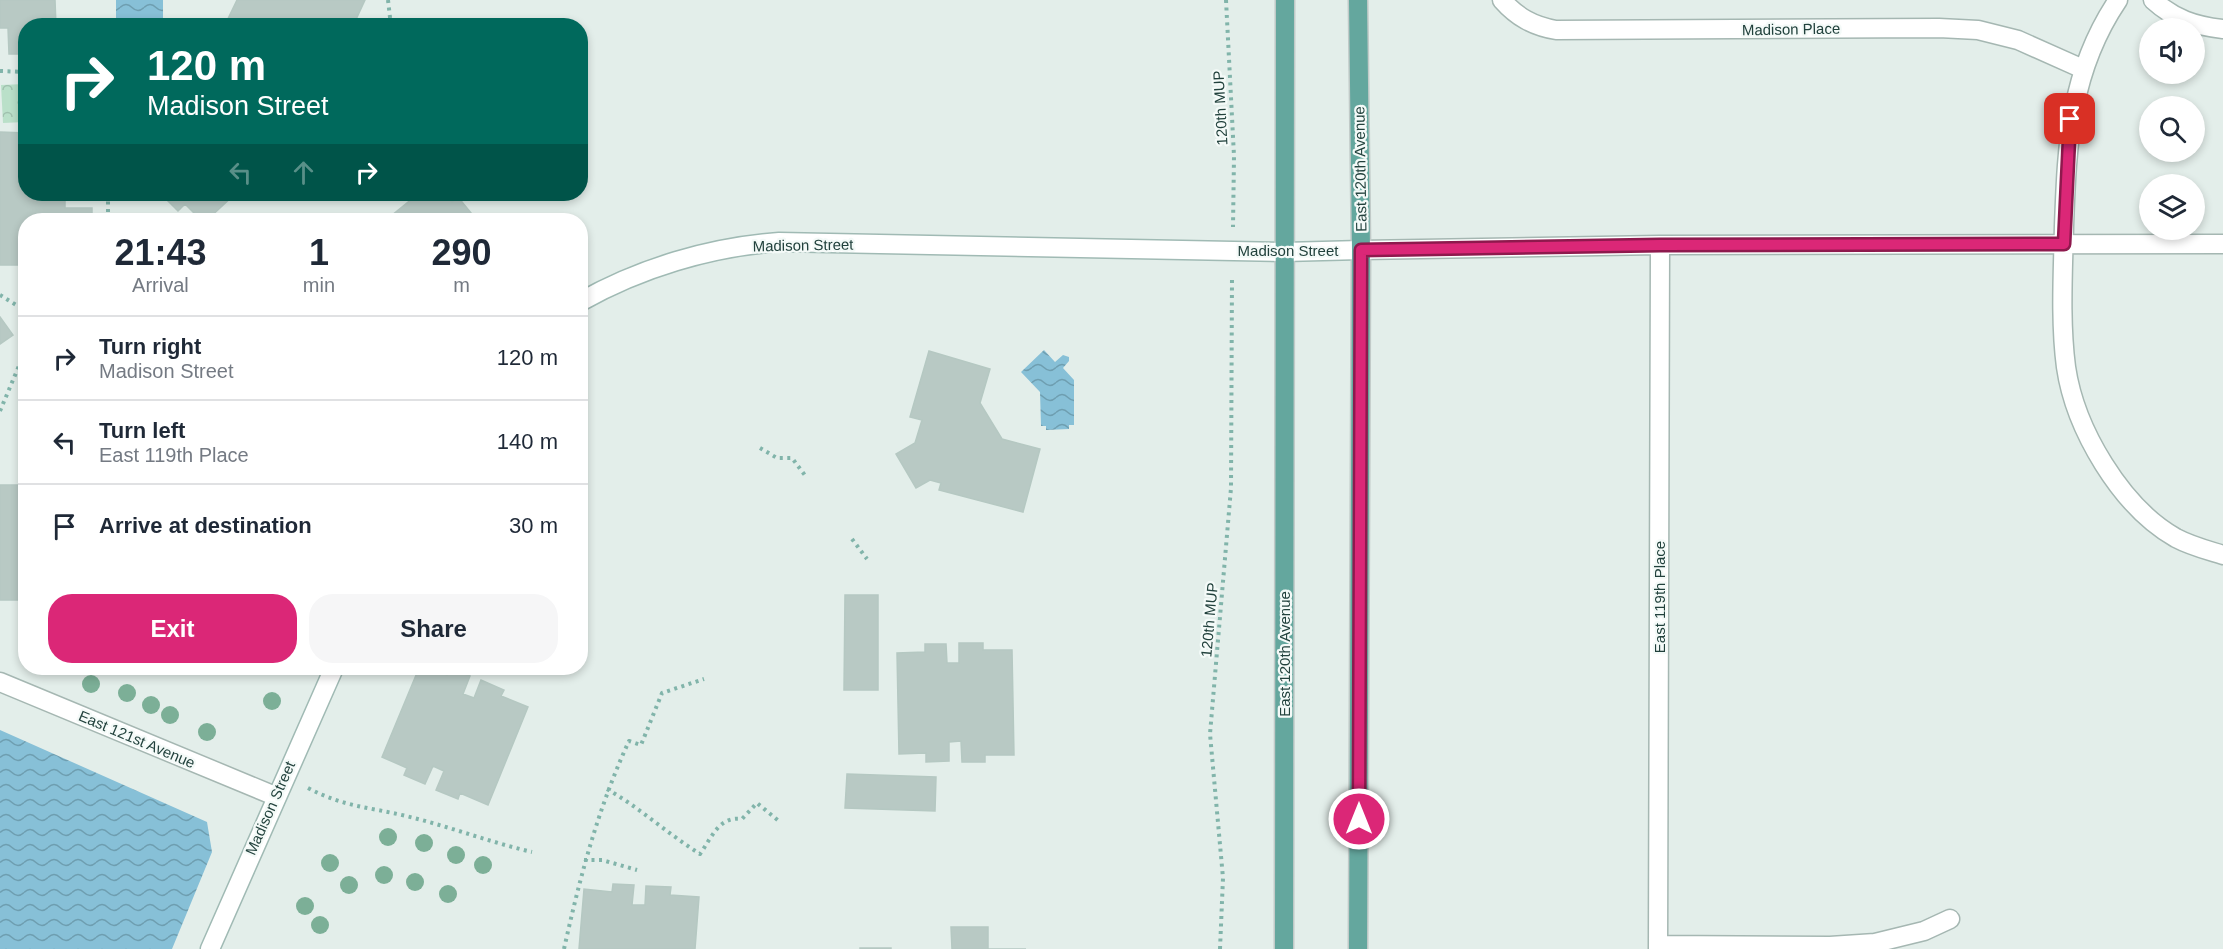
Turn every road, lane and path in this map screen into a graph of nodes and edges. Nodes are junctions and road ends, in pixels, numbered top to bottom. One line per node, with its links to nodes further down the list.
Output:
1 (388, 0): 8 (path)
2 (1226, 0): 13 (path, 120th MUP)
3 (1285, 0): 18 (main road, East 120th Avenue)
4 (1358, 0): 17 (main road, East 120th Avenue)
5 (1502, 0): 10 (street, Madison Place)
6 (2118, 0): 10 (street)
7 (2152, 0): 9 (street)
8 (390, 18)
9 (2223, 29)
10 (2083, 69): 14 (street)
11 (0, 71): 12 (path)
12 (18, 72)
13 (1233, 214)
14 (2064, 244): 15 (street, Madison Street); 16 (street, Madison Street); 28 (street)
15 (2223, 244)
16 (1660, 245): 17 (street, Madison Street); 41 (street, East 119th Place)
17 (1361, 250): 18 (street, Madison Street); 46 (main road, East 120th Avenue)
18 (1284, 252): 21 (street, Madison Street); 45 (main road, East 120th Avenue)
19 (1232, 291): 44 (path, 120th MUP)
20 (0, 295): 22 (path)
21 (588, 298)
22 (18, 306)
23 (18, 368): 24 (path)
24 (0, 411)
25 (760, 448): 26 (path)
26 (807, 478)
27 (852, 538): 29 (path)
28 (2223, 555)
29 (867, 559)
30 (331, 675): 35 (street, Madison Street)
31 (704, 679): 33 (path)
32 (0, 682): 35 (street, East 121st Avenue)
33 (607, 789): 36 (path); 38 (path)
34 (317, 792): 37 (path)
35 (275, 796): 42 (street, Madison Street)
36 (780, 822)
37 (532, 852)
38 (584, 860): 39 (path); 43 (path)
39 (637, 870)
40 (1950, 919): 41 (street)
41 (1658, 947)
42 (210, 949)
43 (564, 949)
44 (1221, 949)
45 (1284, 949)
46 (1358, 949)

